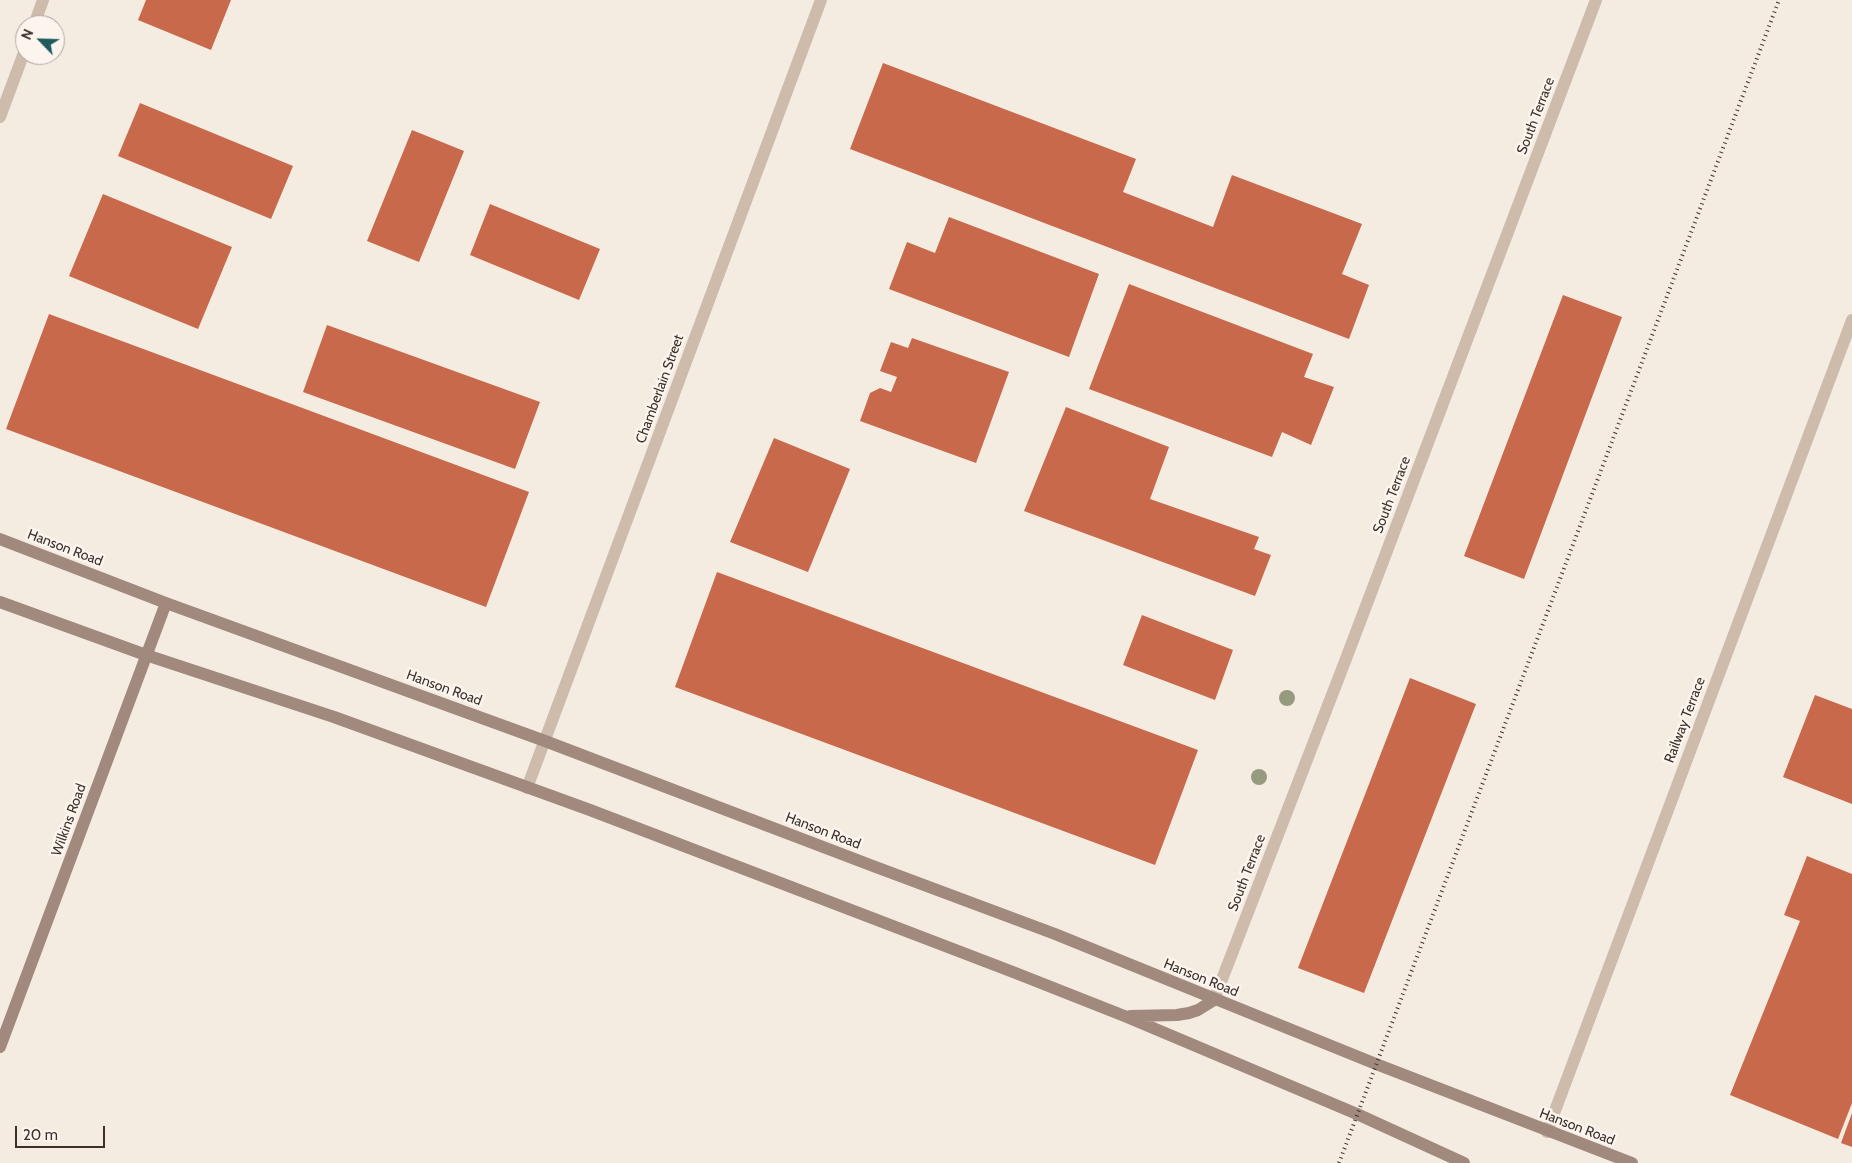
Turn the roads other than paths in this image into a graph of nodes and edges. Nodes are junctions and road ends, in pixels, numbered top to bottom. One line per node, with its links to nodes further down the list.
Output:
1 (44, 0): 4 (street)
2 (821, 0): 12 (street, Chamberlain Street)
3 (1596, 0): 14 (street, South Terrace)
4 (38, 15)
5 (19, 65): 6 (street)
6 (0, 117)
7 (1852, 320): 17 (street, Railway Terrace)
8 (0, 539): 10 (main road, Hanson Road)
9 (0, 602): 11 (main road)
10 (166, 603): 11 (main road, Wilkins Road); 12 (main road, Hanson Road)
11 (146, 655): 13 (main road); 16 (main road, Wilkins Road)
12 (545, 741): 13 (street, Chamberlain Street); 14 (main road, Hanson Road)
13 (527, 788): 15 (main road)
14 (1214, 1000): 15 (main road); 17 (main road, Hanson Road)
15 (1127, 1016): 18 (main road)
16 (0, 1047)
17 (1547, 1132): 19 (main road, Hanson Road)
18 (1464, 1163)
19 (1632, 1163)

